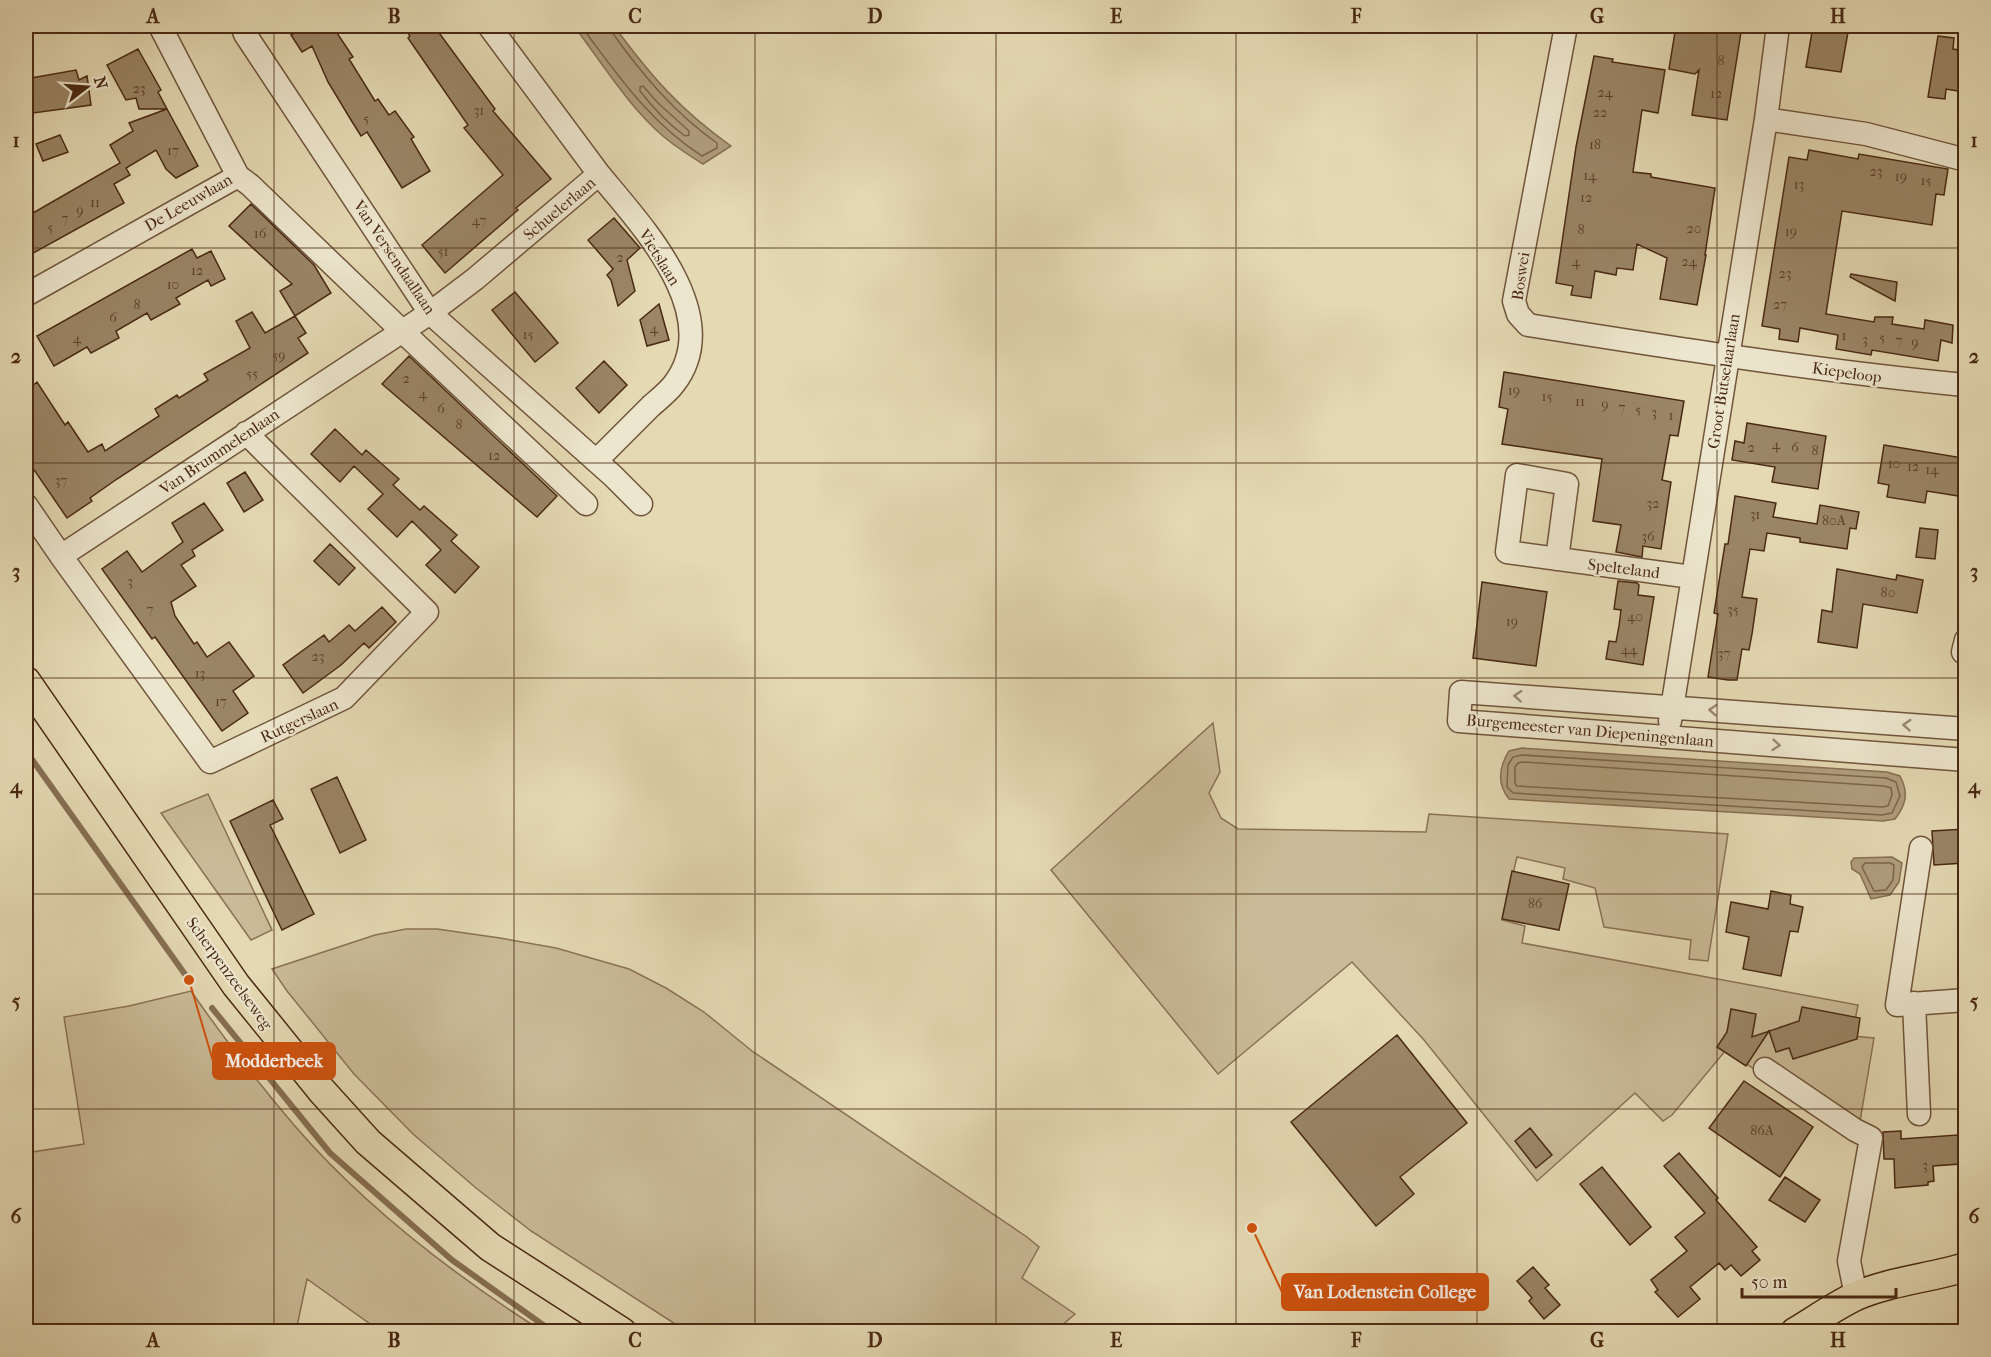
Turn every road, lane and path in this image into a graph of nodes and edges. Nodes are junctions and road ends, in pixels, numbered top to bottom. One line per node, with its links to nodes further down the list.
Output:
1 (160, 26): 9 (street, De Leeuwlaan)
2 (242, 26): 11 (street, Van Versendaallaan)
3 (489, 26): 8 (street, Schuelerlaan)
4 (1566, 26): 13 (street, Boswei)
5 (1778, 26): 6 (street, Groot Butselaarlaan)
6 (1766, 119): 7 (street); 13 (street, Groot Butselaarlaan)
7 (1965, 160)
8 (599, 174): 11 (street, Schuelerlaan); 16 (street, Vietslaan)
9 (237, 176): 10 (street, De Leeuwlaan); 12 (street)
10 (26, 295)
11 (430, 313): 12 (street, Van Brummelenlaan); 16 (street, Van Versendaallaan)
12 (402, 331): 15 (street, Van Brummelenlaan); 17 (street)
13 (1727, 356): 14 (street, Kiepeloop); 22 (street, Groot Butselaarlaan)
14 (1965, 383)
15 (246, 433): 20 (street, Van Brummelenlaan); 20 (street, Rutgerslaan)
16 (596, 461): 18 (street, Van Versendaallaan)
17 (586, 504)
18 (641, 504)
19 (26, 505): 20 (street)
20 (61, 556)
21 (1557, 559): 22 (street, Spelteland)
22 (1692, 577): 24 (street, Groot Butselaarlaan)
23 (26, 681): 35 (main road, Scherpenzeelseweg)
24 (1671, 707): 25 (street, Burgemeester van Diepeningenlaan, one-way to 24); 26 (street, Groot Butselaarlaan); 26 (street, Burgemeester van Diepeningenlaan, one-way to 26)
25 (1965, 729)
26 (1669, 736): 27 (street, Burgemeester van Diepeningenlaan, one-way to 27)
27 (1965, 760)
28 (1921, 848): 30 (street)
29 (1965, 1000): 30 (street)
30 (1905, 1004): 32 (street)
31 (1765, 1069): 34 (street)
32 (1919, 1114)
33 (1958, 1273): 34 (main road)
34 (1856, 1296): 36 (main road)
35 (622, 1332)
36 (1795, 1332)

